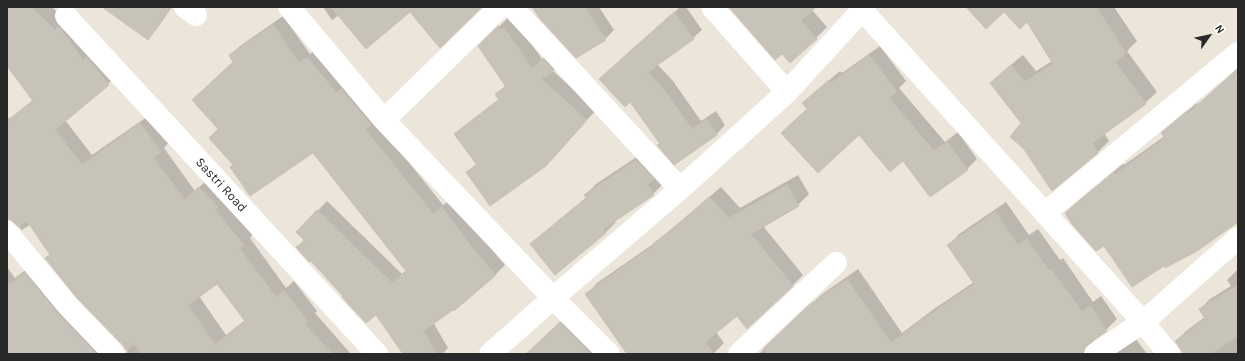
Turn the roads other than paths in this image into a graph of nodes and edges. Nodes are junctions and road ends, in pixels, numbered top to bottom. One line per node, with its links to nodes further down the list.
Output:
1 (289, 7): 9 (street)
2 (500, 7): 9 (street)
3 (512, 7): 10 (street)
4 (712, 7): 8 (street)
5 (863, 9): 8 (street); 11 (street)
6 (66, 16): 18 (street, Sastri Road)
7 (1238, 53): 11 (street)
8 (787, 92): 10 (street)
9 (384, 120): 15 (street)
10 (680, 189): 15 (street)
11 (1045, 213): 16 (street)
12 (7, 232): 17 (street)
13 (1238, 238): 16 (street)
14 (836, 263): 21 (street)
15 (553, 298): 19 (street); 20 (street)
16 (1143, 322): 22 (street); 23 (street)
17 (114, 354)
18 (377, 354)
19 (490, 354)
20 (609, 354)
21 (739, 354)
22 (1095, 354)
23 (1169, 354)

